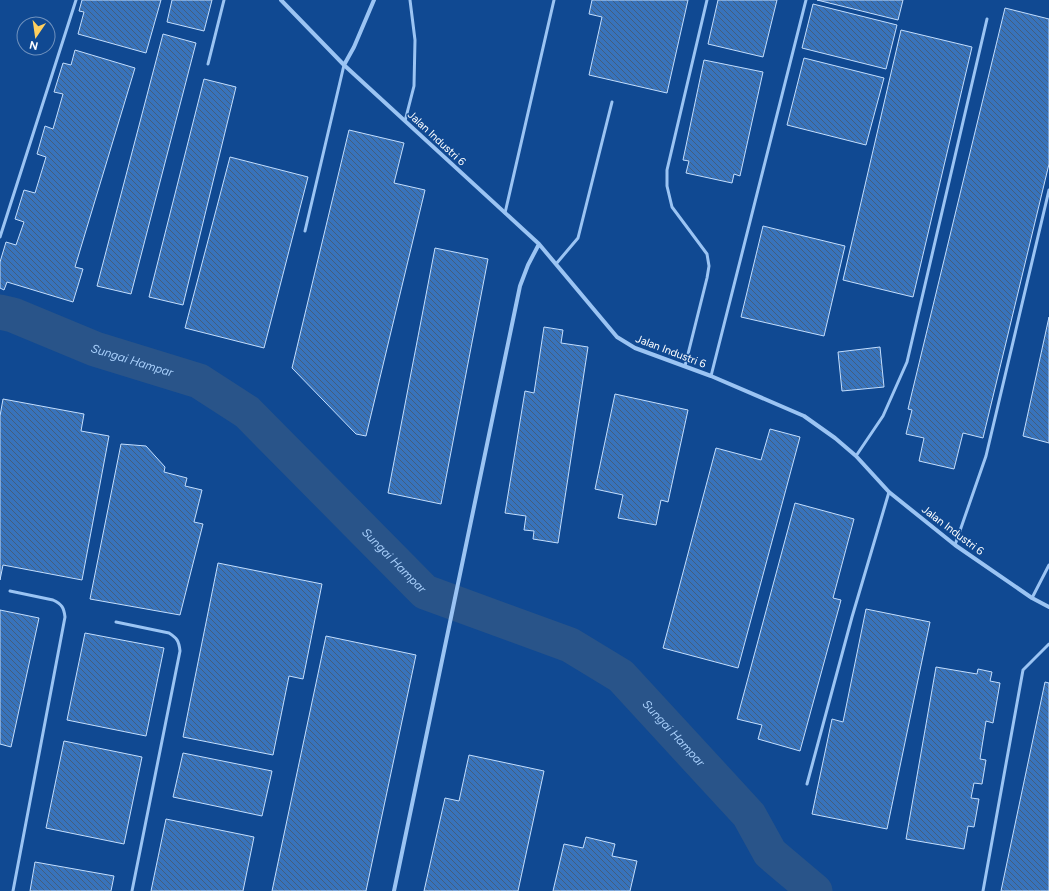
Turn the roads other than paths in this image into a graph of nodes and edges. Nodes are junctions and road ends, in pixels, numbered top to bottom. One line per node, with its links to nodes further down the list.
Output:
1 (76, 0): 17 (lane)
2 (224, 0): 10 (lane)
3 (281, 0): 11 (street, Jalan Industri 6)
4 (374, 0): 11 (street)
5 (410, 0): 13 (lane)
6 (554, 0): 15 (lane)
7 (707, 0): 20 (lane)
8 (806, 0): 21 (lane)
9 (988, 19): 22 (lane)
10 (208, 64)
11 (344, 65): 13 (street, Jalan Industri 6); 16 (lane)
12 (612, 102): 19 (lane)
13 (405, 121): 15 (street, Jalan Industri 6)
14 (1049, 190): 24 (lane)
15 (505, 213): 18 (street, Jalan Industri 6)
16 (306, 232)
17 (0, 237)
18 (539, 244): 19 (street, Jalan Industri 6); 34 (street)
19 (556, 264): 20 (street, Jalan Industri 6)
20 (685, 366): 21 (street, Jalan Industri 6)
21 (711, 376): 22 (street, Jalan Industri 6)
22 (856, 456): 23 (street, Jalan Industri 6)
23 (889, 492): 24 (street, Jalan Industri 6); 31 (lane)
24 (955, 544): 27 (street, Jalan Industri 6)
25 (1049, 565): 27 (lane)
26 (10, 591): 32 (lane)
27 (1032, 598): 28 (street, Jalan Industri 6)
28 (1049, 607)
29 (116, 622): 33 (lane)
30 (1049, 644): 35 (lane)
31 (807, 784)
32 (13, 891)
33 (132, 891)
34 (394, 891)
35 (983, 891)

